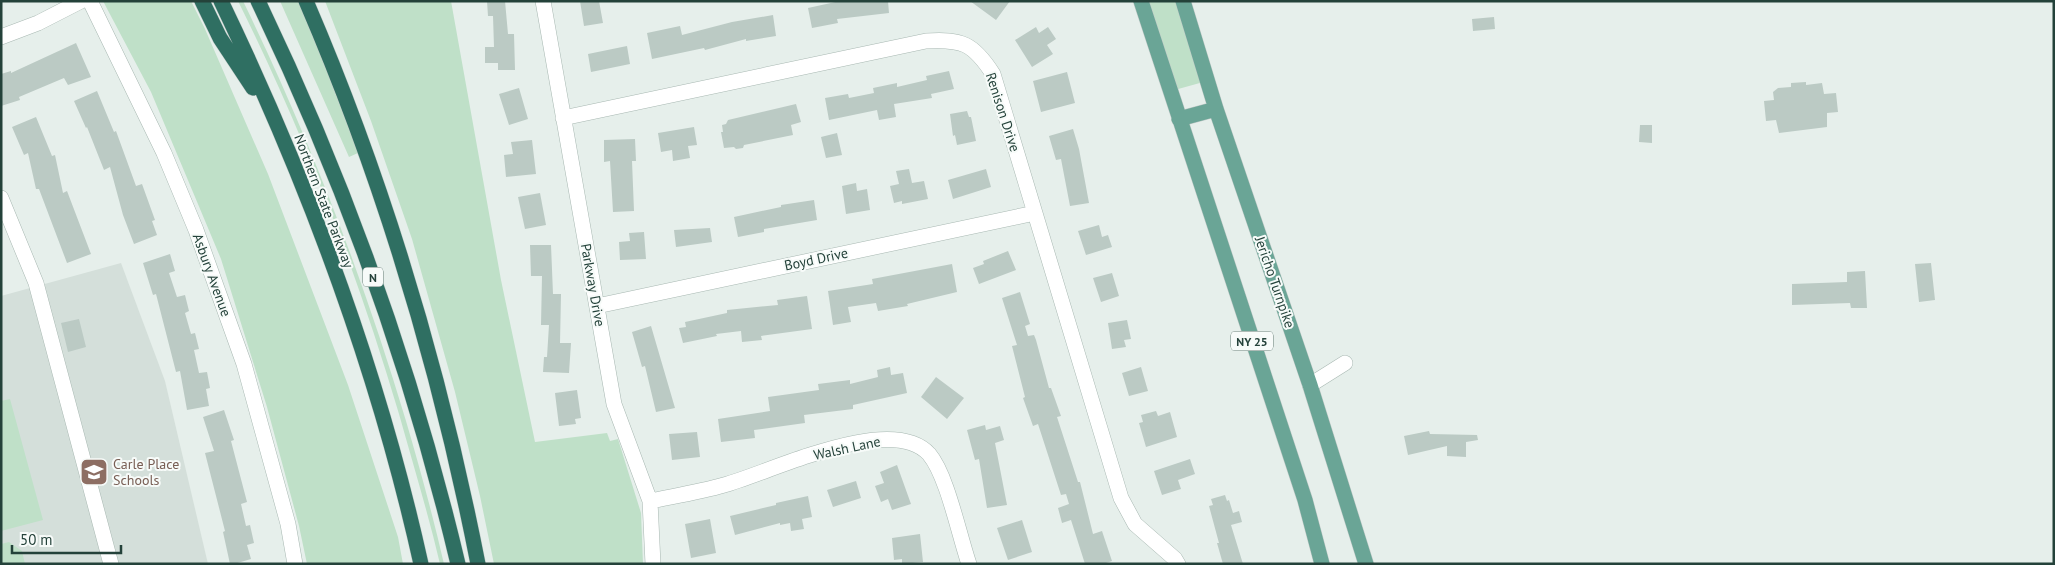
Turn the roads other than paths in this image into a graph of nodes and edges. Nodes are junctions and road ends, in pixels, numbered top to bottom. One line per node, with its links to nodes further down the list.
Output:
1 (81, 1): 10 (street)
2 (90, 1): 22 (street, Asbury Avenue)
3 (202, 1): 14 (highway)
4 (221, 1): 14 (highway, Northern State Parkway)
5 (258, 1): 24 (highway, Northern State Parkway / N)
6 (306, 1): 25 (highway)
7 (543, 1): 12 (street, Parkway Drive)
8 (1141, 1): 13 (main road, NY 25)
9 (1183, 1): 11 (main road, Jericho Turnpike / NY 25)
10 (1, 37)
11 (1216, 108): 13 (main road); 19 (main road, Jericho Turnpike / NY 25)
12 (563, 118): 16 (street, Renison Drive); 17 (street, Parkway Drive)
13 (1179, 119): 29 (main road, NY 25)
14 (277, 125): 23 (highway, Northern State Parkway)
15 (2, 202): 21 (street)
16 (1035, 213): 17 (street, Boyd Drive); 28 (street, Renison Drive)
17 (596, 306): 20 (street, Parkway Drive)
18 (1344, 363): 19 (street)
19 (1310, 385): 30 (main road, Jericho Turnpike / NY 25)
20 (650, 501): 26 (street, Parkway Drive); 27 (street, Walsh Lane)
21 (112, 564)
22 (295, 564)
23 (421, 564)
24 (458, 564)
25 (478, 564)
26 (653, 564)
27 (969, 564)
28 (1178, 564)
29 (1322, 564)
30 (1366, 564)

